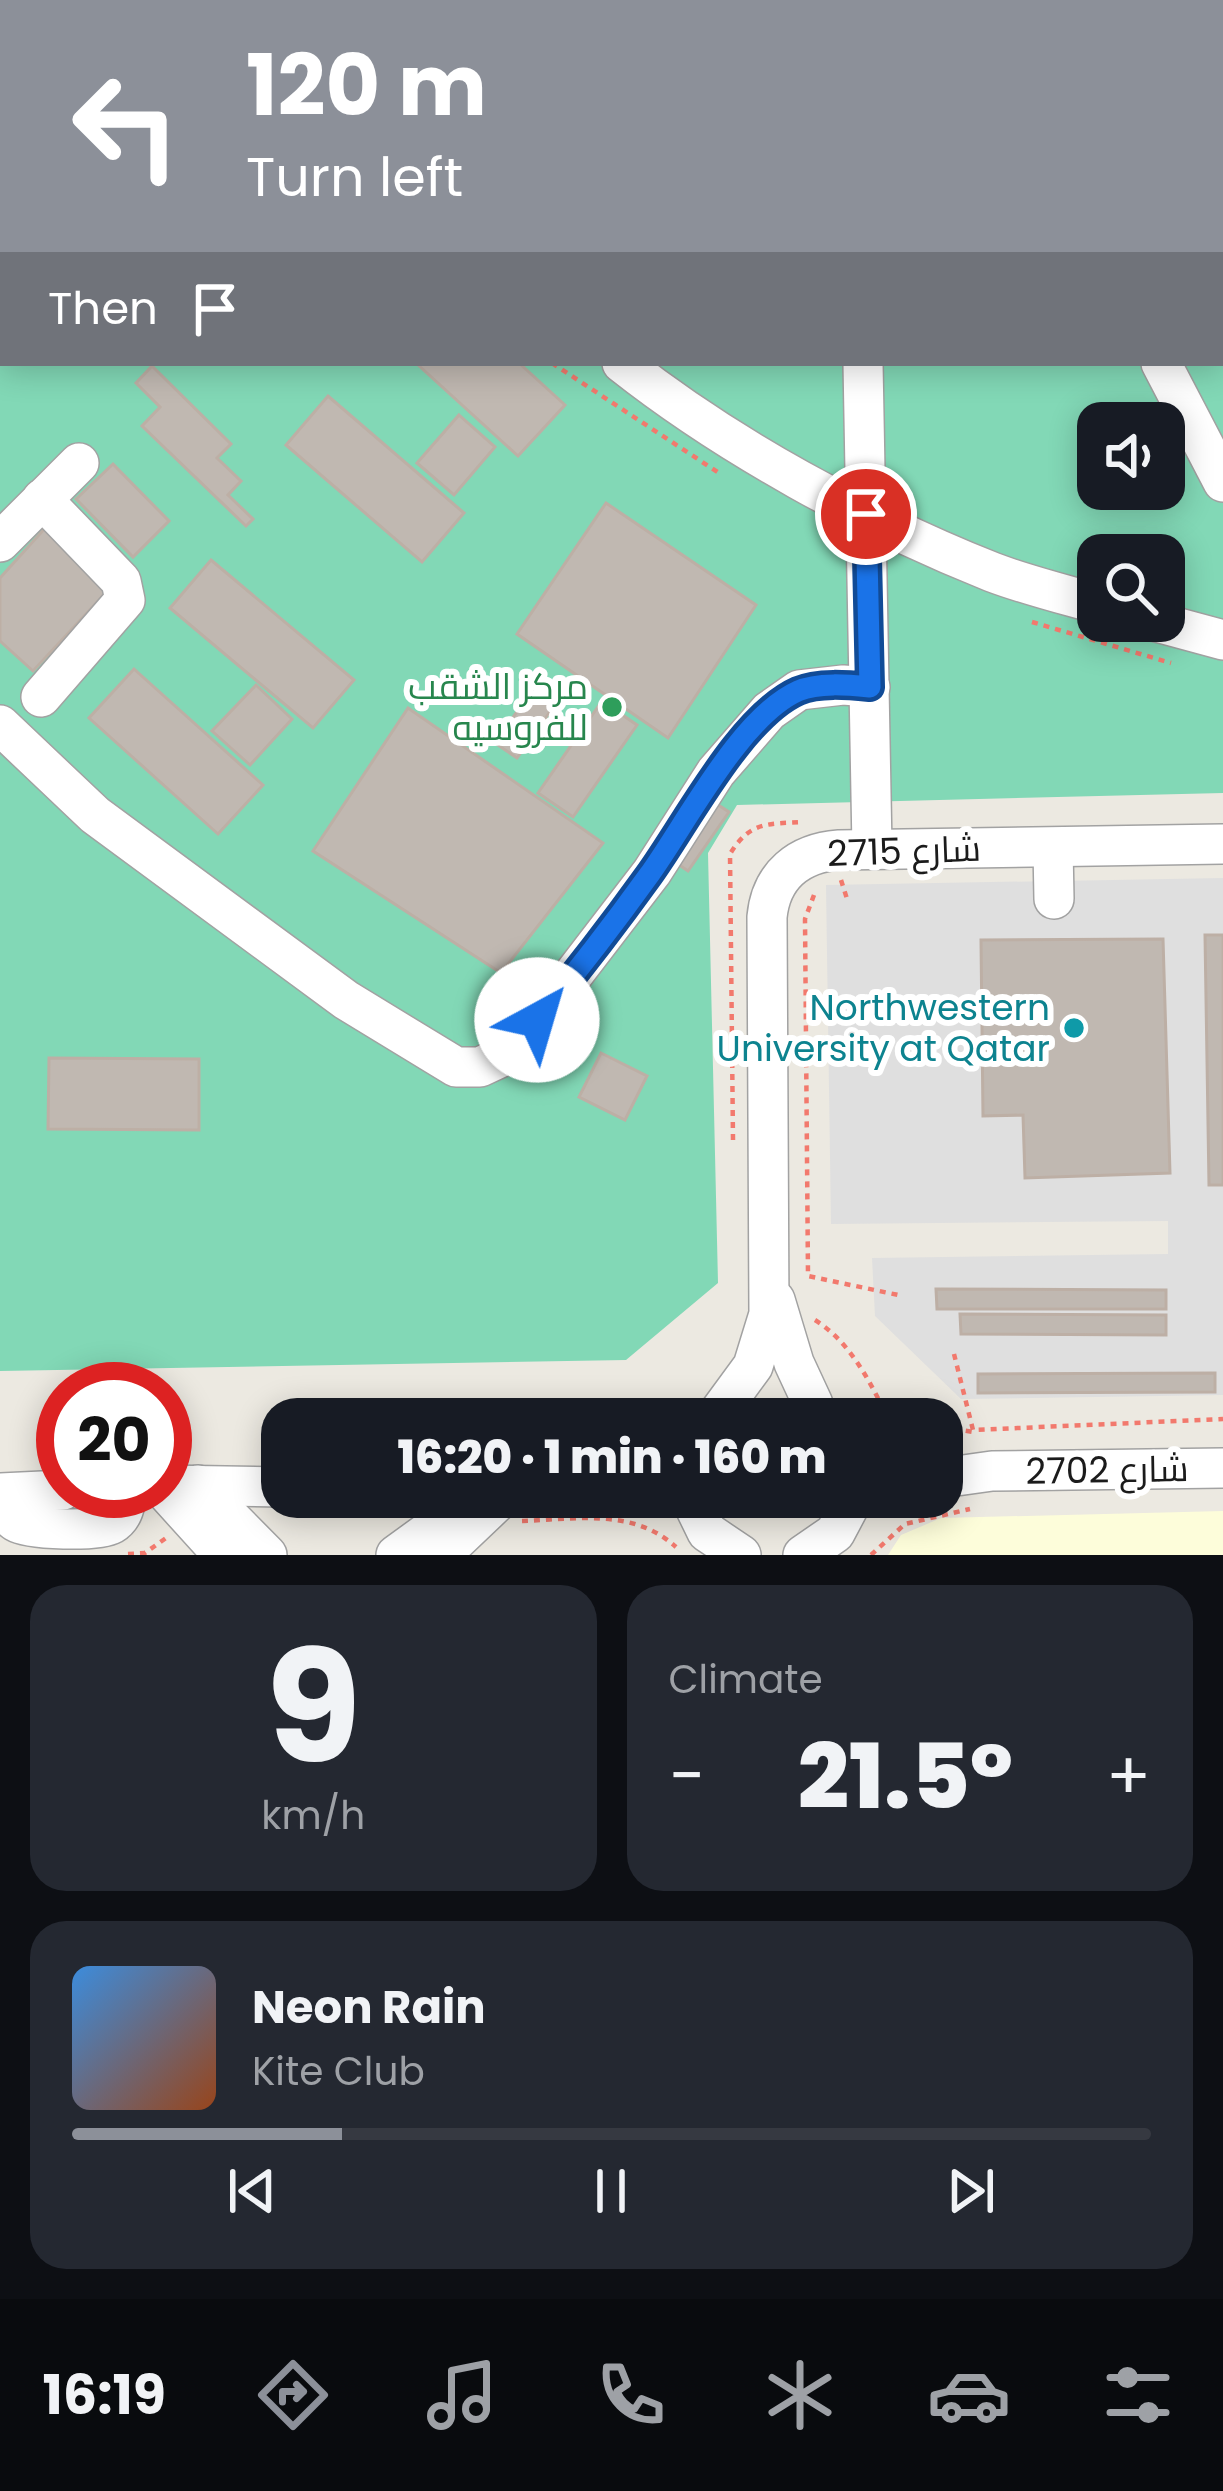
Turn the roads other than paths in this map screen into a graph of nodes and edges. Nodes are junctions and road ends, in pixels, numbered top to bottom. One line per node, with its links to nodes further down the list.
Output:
1 (626, 366): 7 (street)
2 (862, 366): 7 (street)
3 (1163, 366): 5 (street)
4 (79, 463): 6 (street)
5 (1223, 482)
6 (42, 499): 8 (street); 13 (street)
7 (866, 514): 9 (street); 12 (street)
8 (0, 542)
9 (1077, 598)
10 (1185, 630): 11 (street)
11 (1223, 640)
12 (870, 687): 14 (street); 16 (street)
13 (41, 697)
14 (0, 725)
15 (1223, 844): 17 (street, شارع 2715)
16 (872, 848): 17 (street, شارع 2715); 19 (street, شارع 2715)
17 (1053, 848): 18 (street)
18 (1054, 899)
19 (795, 1280): 20 (street, شارع 2715); 23 (street, شارع 2715)
20 (730, 1398)
21 (746, 1398): 22 (street)
22 (796, 1398)
23 (816, 1398)
24 (963, 1468): 26 (street, شارع 2702)
25 (1223, 1468): 26 (street, شارع 2702)
26 (992, 1471): 27 (street, شارع 2702)
27 (963, 1475)
28 (192, 1489): 31 (street)
29 (36, 1493): 30 (street)
30 (0, 1496): 34 (street)
31 (261, 1498)
32 (192, 1499): 40 (street)
33 (192, 1510): 39 (street)
34 (119, 1518)
35 (440, 1518): 41 (street)
36 (490, 1518): 42 (street)
37 (696, 1518): 38 (street)
38 (732, 1553)
39 (223, 1555)
40 (267, 1555)
41 (396, 1555)
42 (441, 1555)

